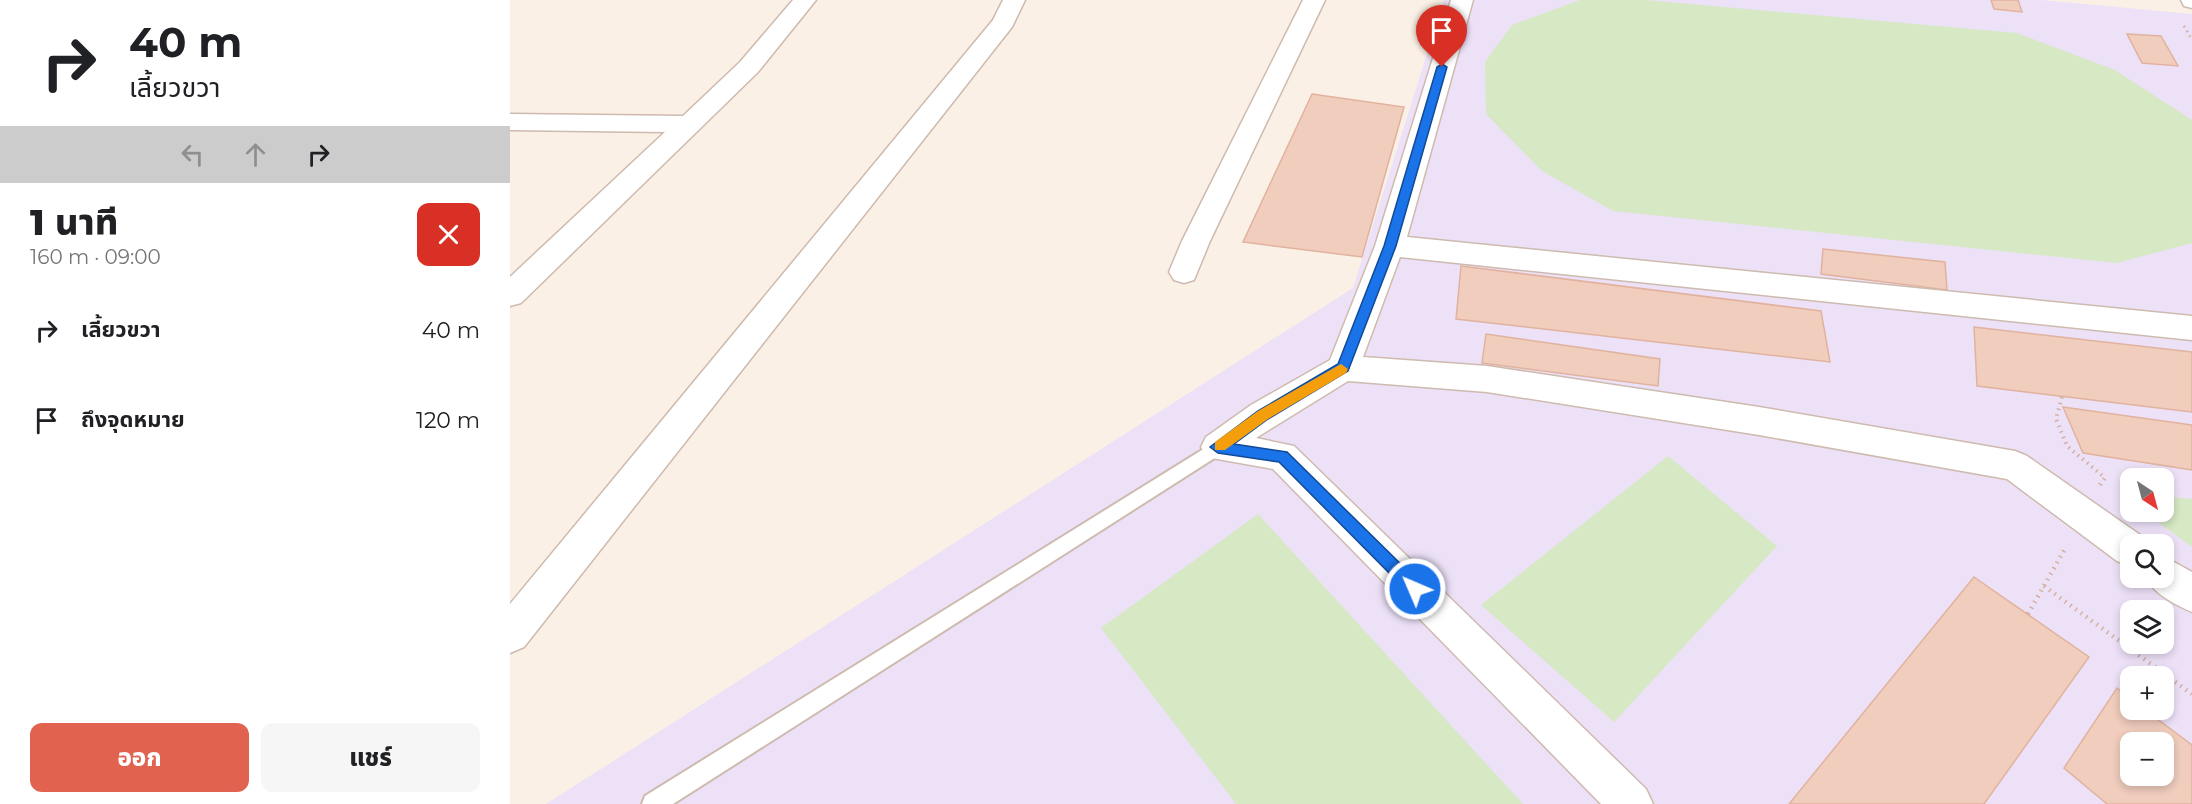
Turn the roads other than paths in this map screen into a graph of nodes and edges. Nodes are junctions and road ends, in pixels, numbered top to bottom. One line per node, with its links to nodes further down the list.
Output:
1 (805, 0): 6 (street)
2 (1014, 0): 16 (street)
3 (1314, 0): 8 (street)
4 (1462, 0): 7 (street)
5 (510, 122): 6 (street)
6 (689, 124): 9 (street)
7 (1390, 246): 10 (street); 11 (street)
8 (1184, 272)
9 (510, 295)
10 (2192, 328)
11 (1343, 368): 12 (street); 13 (street)
12 (1218, 447): 17 (lane); 18 (street)
13 (2120, 542)
14 (2174, 581): 15 (street)
15 (2192, 594)
16 (510, 634)
17 (653, 804)
18 (1631, 804)

